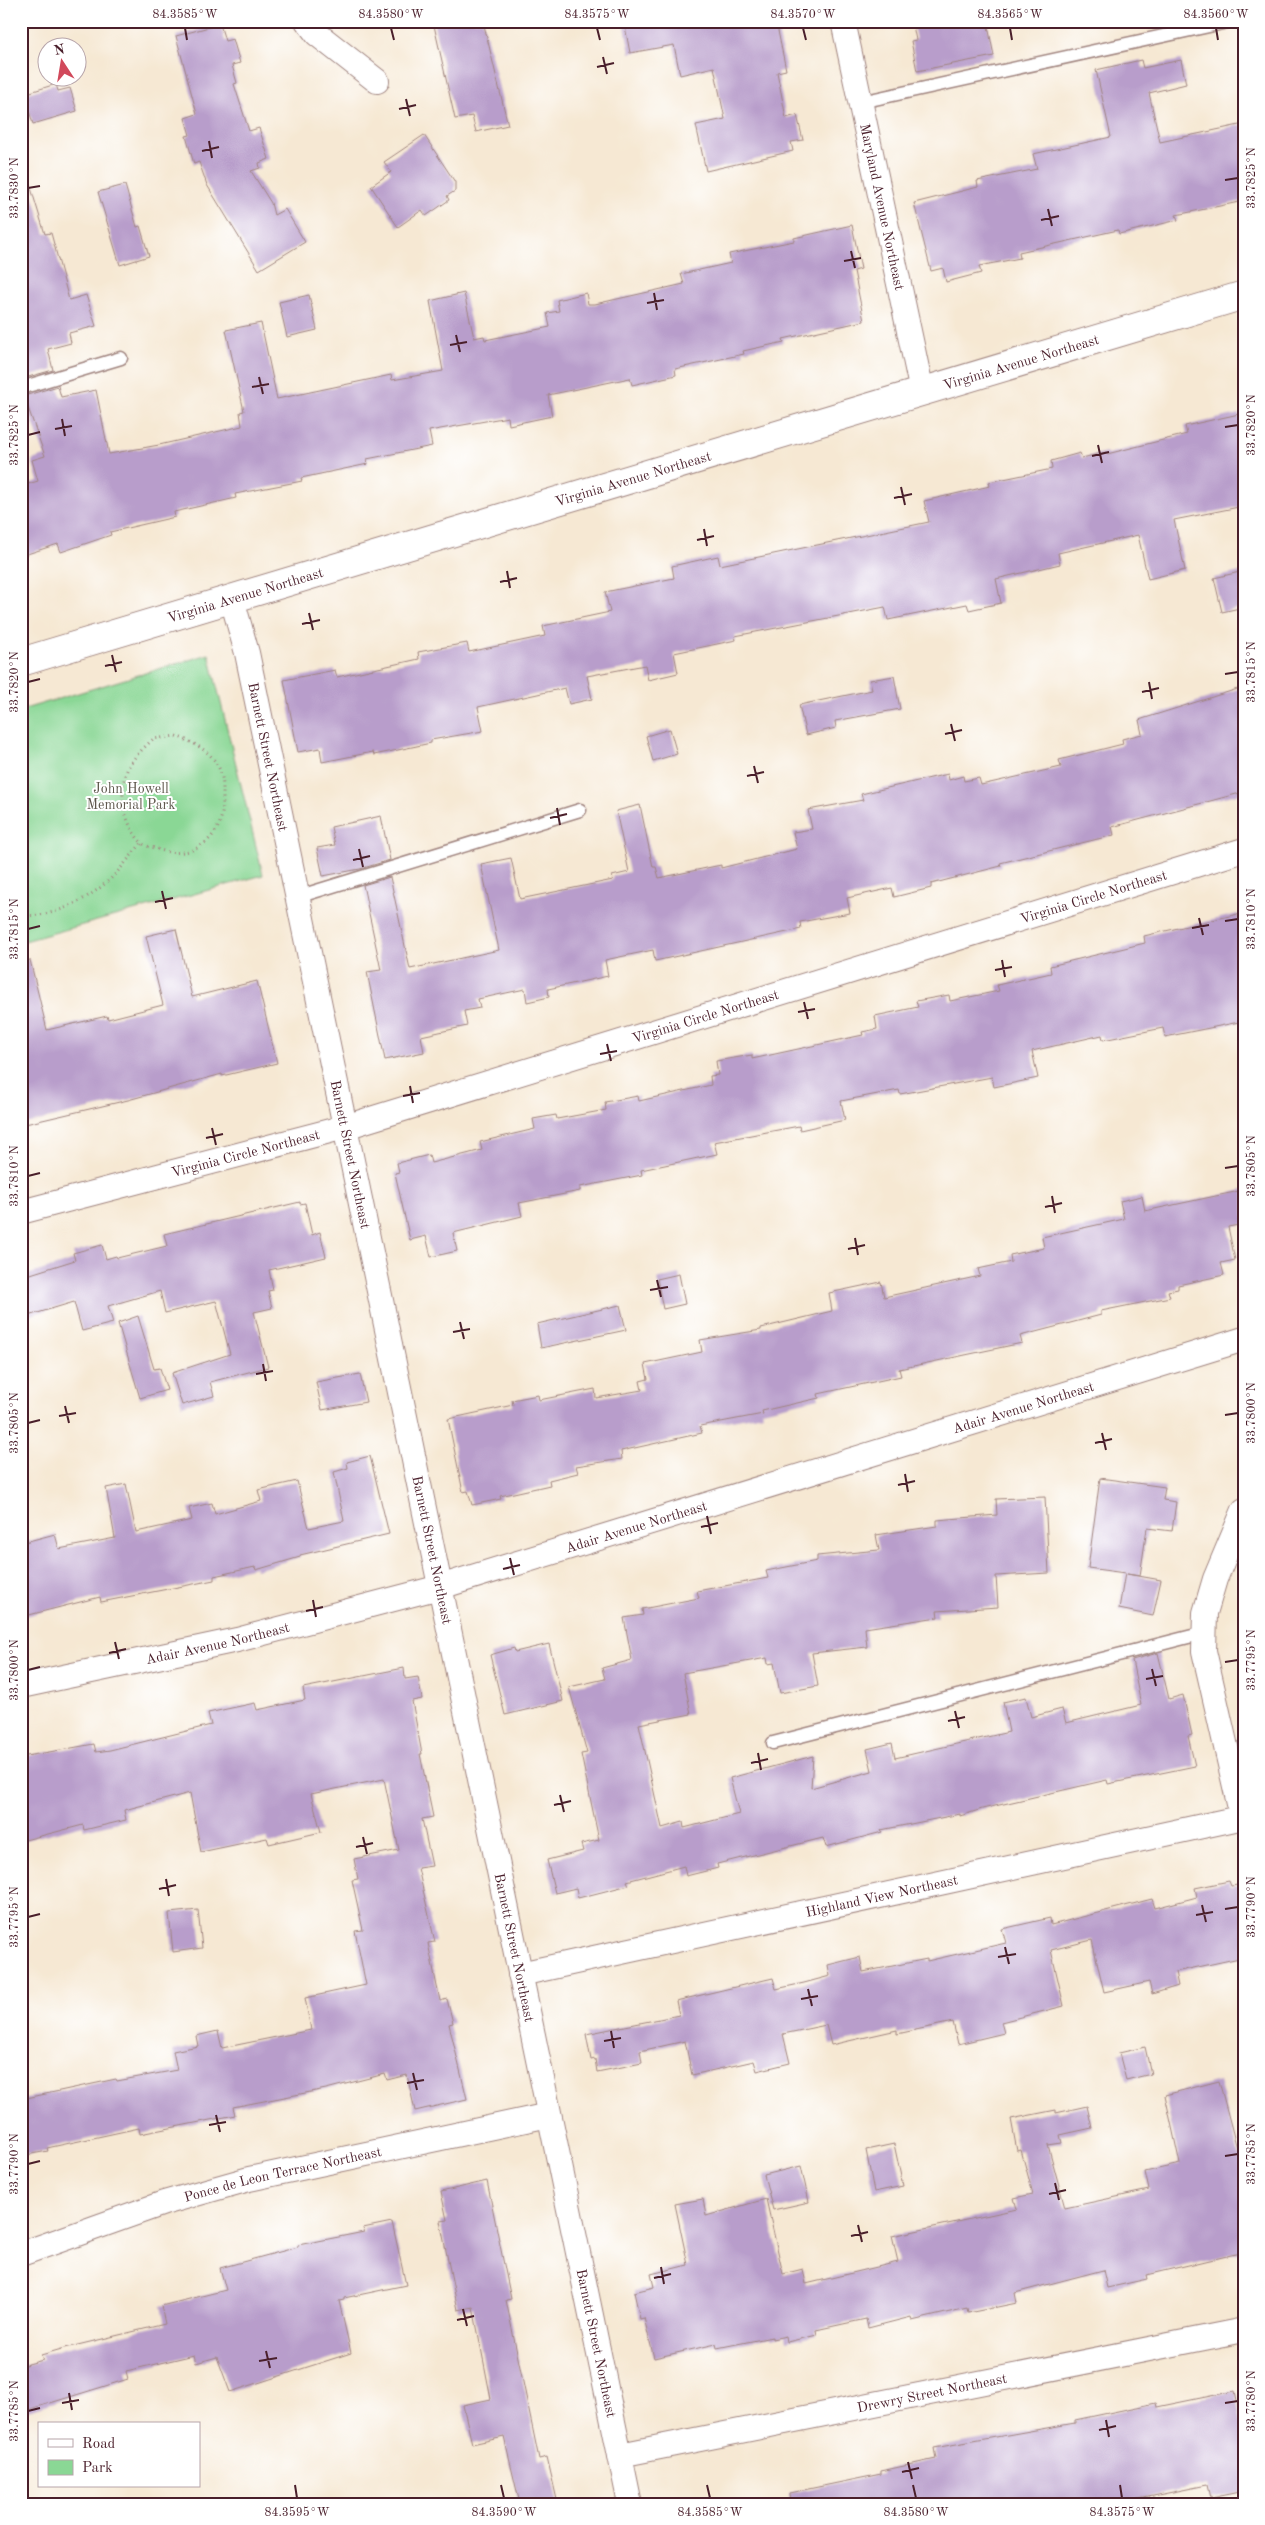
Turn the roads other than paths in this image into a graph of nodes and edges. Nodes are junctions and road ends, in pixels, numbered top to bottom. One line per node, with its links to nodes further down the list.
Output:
1 (307, 21): 4 (street)
2 (843, 21): 5 (street, Maryland Avenue Northeast)
3 (1232, 21): 5 (lane)
4 (377, 81)
5 (860, 102): 9 (street, Maryland Avenue Northeast)
6 (1244, 295): 9 (street, Virginia Avenue Northeast)
7 (121, 358): 8 (lane)
8 (21, 388)
9 (922, 392): 10 (street, Virginia Avenue Northeast)
10 (232, 599): 11 (street, Virginia Avenue Northeast); 14 (street, Barnett Street Northeast)
11 (21, 662)
12 (580, 810): 14 (lane)
13 (1244, 850): 15 (street, Virginia Circle Northeast)
14 (297, 897): 15 (street, Barnett Street Northeast)
15 (345, 1127): 16 (street, Virginia Circle Northeast); 19 (street, Barnett Street Northeast)
16 (21, 1212)
17 (1244, 1339): 19 (street, Adair Avenue Northeast)
18 (1244, 1510): 20 (street)
19 (440, 1587): 21 (street, Adair Avenue Northeast); 24 (street, Barnett Street Northeast)
20 (1204, 1633): 22 (lane); 23 (street)
21 (21, 1686)
22 (773, 1742)
23 (1243, 1817): 24 (street, Highland View Northeast)
24 (520, 1974): 25 (street, Barnett Street Northeast)
25 (549, 2115): 26 (street, Ponce de Leon Terrace Northeast); 28 (street, Barnett Street Northeast)
26 (21, 2254)
27 (1244, 2330): 28 (street, Drewry Street Northeast)
28 (620, 2455): 29 (street, Barnett Street Northeast)
29 (630, 2504)

